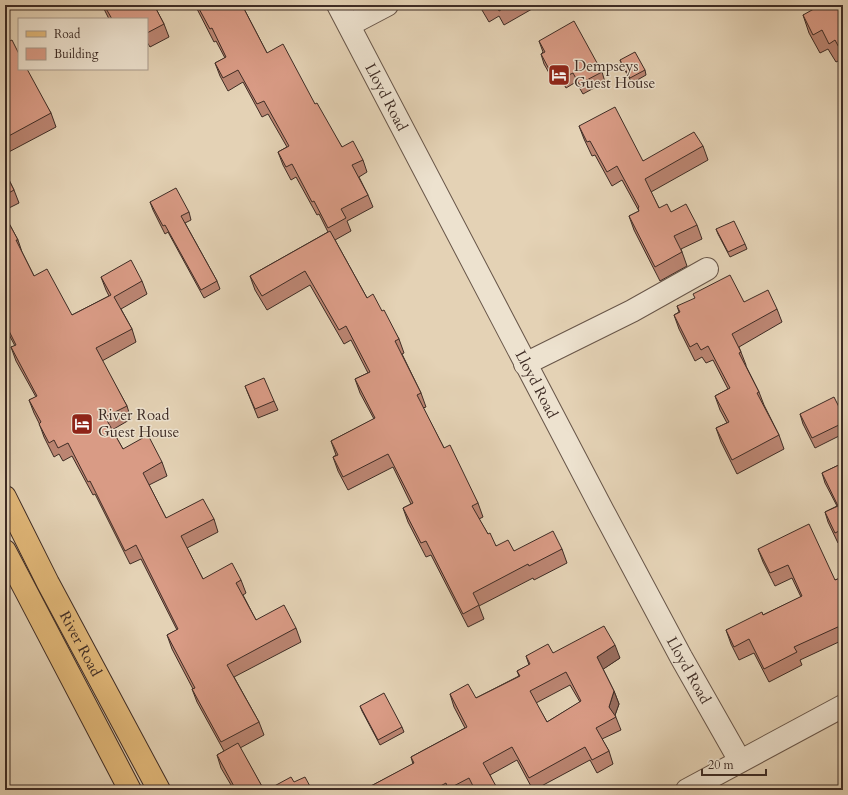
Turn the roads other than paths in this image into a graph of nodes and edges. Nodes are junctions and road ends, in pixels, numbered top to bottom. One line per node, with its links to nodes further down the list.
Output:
1 (338, 5): 3 (street, Lloyd Road)
2 (387, 5): 3 (street)
3 (349, 25): 5 (street, Lloyd Road)
4 (707, 270): 5 (street)
5 (525, 364): 11 (street, Lloyd Road)
6 (5, 497): 8 (main road, River Road)
7 (5, 551): 9 (main road, River Road)
8 (99, 678): 9 (main road); 13 (main road, River Road)
9 (77, 690): 12 (main road, River Road)
10 (843, 706): 11 (street)
11 (740, 762): 14 (street)
12 (130, 790)
13 (159, 790)
14 (687, 790)

